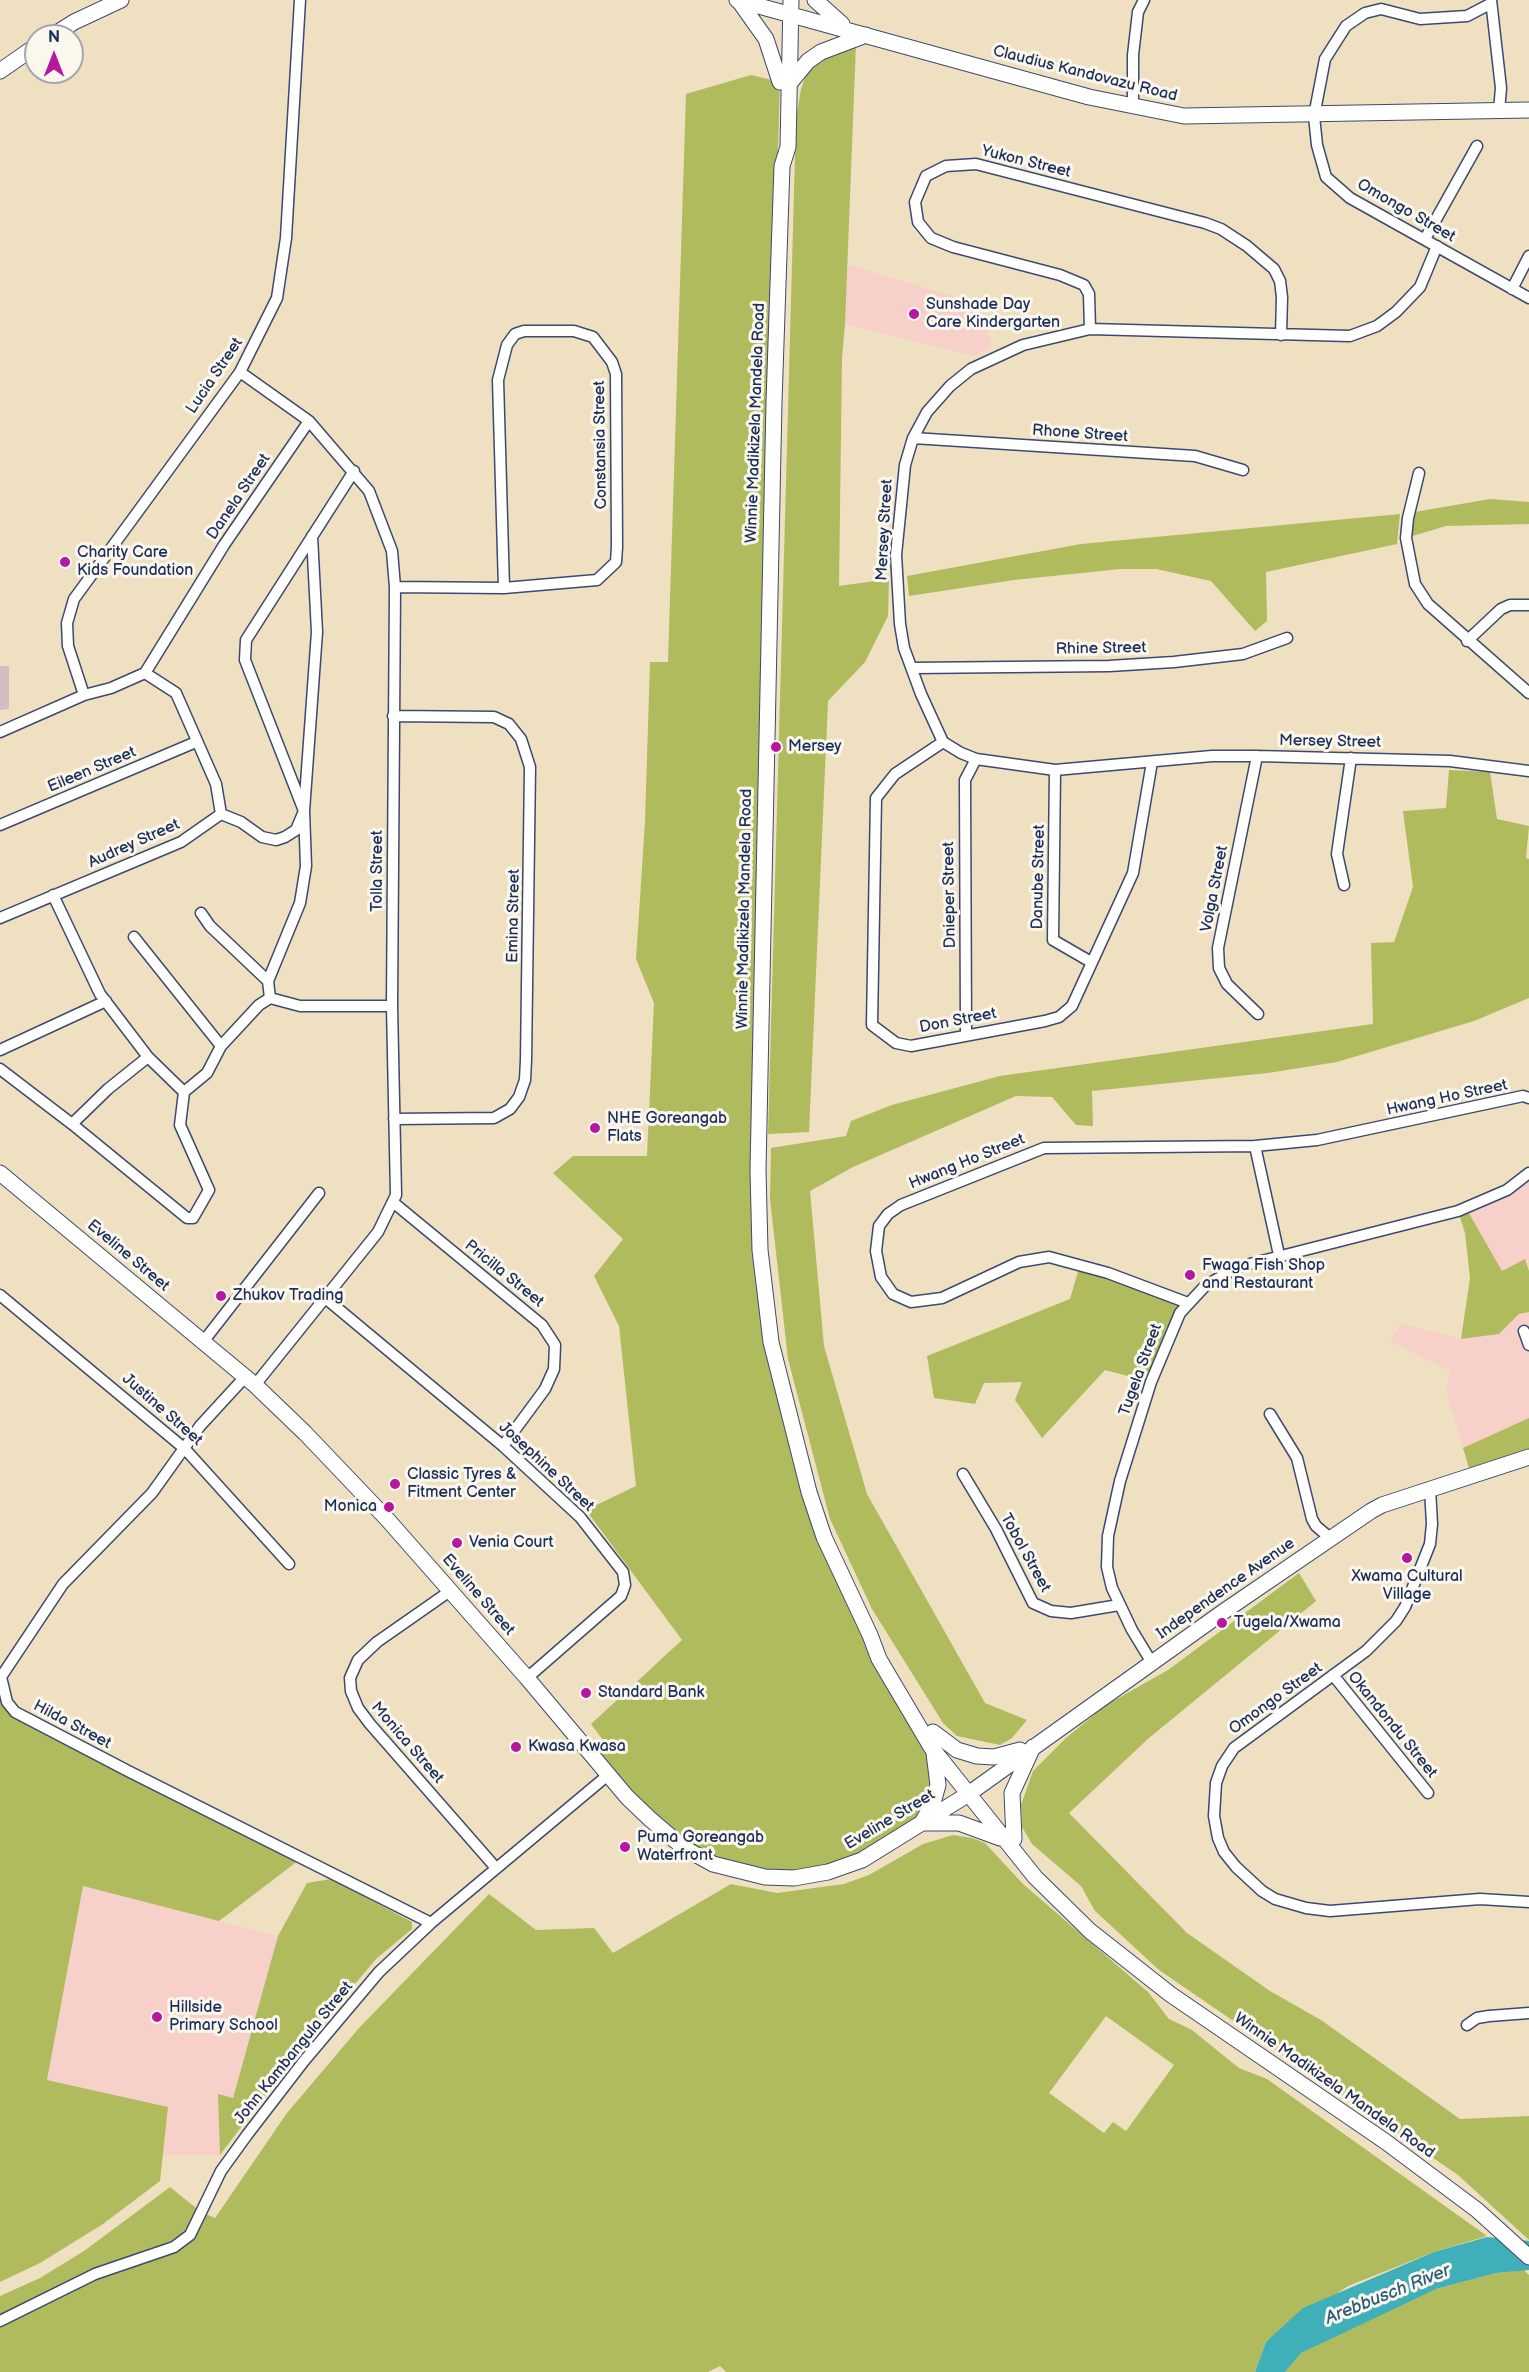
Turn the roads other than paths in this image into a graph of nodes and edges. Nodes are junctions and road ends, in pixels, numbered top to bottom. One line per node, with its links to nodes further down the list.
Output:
1 (121, 0): 7 (main road)
2 (300, 0): 27 (street, Lucia Street)
3 (738, 0): 8 (main road); 14 (main road)
4 (815, 0): 10 (main road)
5 (1144, 0): 15 (street)
6 (1490, 2): 17 (street); 18 (street, Omongo Street)
7 (100, 4): 9 (main road)
8 (787, 6): 10 (main road, Claudius Kandovazu Road); 14 (main road, Winnie Madikizela Mandela Road)
9 (70, 24)
10 (850, 30): 11 (main road, Claudius Kandovazu Road)
11 (866, 35): 14 (main road); 15 (main road, Claudius Kandovazu Road)
12 (24, 54): 13 (main road)
13 (0, 71)
14 (784, 83): 102 (main road, Winnie Madikizela Mandela Road)
15 (1133, 107): 18 (main road, Claudius Kandovazu Road)
16 (1529, 110): 17 (main road, Claudius Kandovazu Road)
17 (1499, 111): 18 (main road, Claudius Kandovazu Road)
18 (1314, 116): 20 (street, Omongo Street)
19 (1477, 146): 20 (street)
20 (1425, 240): 21 (street, Omongo Street)
21 (1437, 246): 23 (street, Omongo Street); 26 (street, Mersey Street)
22 (1529, 256): 23 (street)
23 (1512, 289): 24 (street, Omongo Street)
24 (1529, 298)
25 (1090, 329): 26 (street, Mersey Street); 26 (street, Yukon Street); 29 (street, Mersey Street)
26 (1281, 335)
27 (240, 372): 28 (street, Tolla Street); 42 (street, Lucia Street)
28 (309, 421): 31 (street, Tolla Street); 40 (street, Danela Street)
29 (913, 438): 30 (street, Rhone Street); 39 (street, Mersey Street)
30 (1243, 470)
31 (354, 471): 33 (street); 34 (street, Tolla Street)
32 (1419, 473): 38 (street)
33 (312, 536): 53 (street); 53 (street)
34 (395, 587): 35 (street, Constansia Street); 43 (street, Tolla Street)
35 (504, 588): 35 (street, Constansia Street)
36 (1529, 605): 38 (street)
37 (1287, 638): 39 (street, Rhine Street)
38 (1467, 640): 41 (street)
39 (912, 668): 46 (street, Mersey Street)
40 (145, 673): 42 (street); 45 (street)
41 (1529, 693)
42 (84, 695): 44 (street)
43 (393, 716): 65 (street, Tolla Street); 74 (street, Emina Street)
44 (0, 732)
45 (196, 742): 54 (street); 55 (street, Eileen Street)
46 (943, 742): 49 (street, Mersey Street); 67 (street, Don Street)
47 (1257, 756): 48 (street, Mersey Street); 50 (street, Mersey Street); 66 (street, Volga Street)
48 (1351, 758): 52 (street, Mersey Street); 56 (street)
49 (976, 759): 51 (street, Mersey Street); 67 (street, Dnieper Street)
50 (1152, 762): 51 (street, Mersey Street); 61 (street, Don Street)
51 (1055, 770): 61 (street, Danube Street)
52 (1529, 771)
53 (304, 811): 54 (street); 62 (street)
54 (221, 814): 57 (street, Audrey Street)
55 (0, 825)
56 (1344, 885)
57 (53, 895): 59 (street, Audrey Street); 64 (street)
58 (201, 913): 62 (street)
59 (0, 918)
60 (134, 937): 68 (street)
61 (1091, 962): 67 (street, Don Street)
62 (268, 981): 63 (street)
63 (270, 998): 65 (street); 68 (street)
64 (106, 1001): 69 (street); 70 (street)
65 (392, 1006): 74 (street, Tolla Street)
66 (1258, 1014)
67 (966, 1034)
68 (221, 1046): 72 (street)
69 (0, 1050)
70 (147, 1057): 72 (street); 75 (street)
71 (0, 1069): 75 (street)
72 (184, 1092): 75 (street)
73 (1529, 1098): 76 (street, Hwang Ho Street)
74 (394, 1119): 80 (street, Tolla Street)
75 (72, 1124)
76 (1256, 1146): 81 (street); 84 (street, Hwang Ho Street)
77 (0, 1173): 86 (main road, Eveline Street)
78 (1529, 1173): 81 (street, Tugela Street)
79 (319, 1192): 86 (street)
80 (394, 1203): 83 (street, Tolla Street); 90 (street, Pricilla Street)
81 (1279, 1255): 84 (street, Tugela Street)
82 (0, 1295): 91 (street, Justine Street)
83 (324, 1297): 88 (street, Tolla Street); 90 (street, Josephine Street)
84 (1188, 1303): 98 (street, Tugela Street)
85 (1524, 1331): 87 (street)
86 (203, 1342): 88 (main road, Eveline Street)
87 (1529, 1345)
88 (250, 1381): 91 (street, Hilda Street); 97 (main road, Eveline Street)
89 (1270, 1414): 95 (street)
90 (503, 1446): 101 (street, Josephine Street)
91 (185, 1449): 96 (street, Justine Street); 111 (street, Hilda Street)
92 (1529, 1457): 94 (main road, Independence Avenue)
93 (963, 1474): 98 (street, Tobol Street)
94 (1430, 1489): 95 (main road, Independence Avenue); 100 (street, Omongo Street)
95 (1330, 1538): 99 (main road, Independence Avenue)
96 (289, 1564)
97 (450, 1591): 101 (main road, Eveline Street); 109 (street, Monica Street)
98 (1119, 1605): 99 (street, Tugela Street)
99 (1152, 1663): 103 (main road, Independence Avenue)
100 (1333, 1675): 106 (street, Okandondu Street); 110 (street, Omongo Street)
101 (527, 1678): 104 (main road, Eveline Street)
102 (932, 1739): 103 (main road); 105 (main road, Winnie Madikizela Mandela Road); 107 (main road)
103 (1034, 1745): 105 (main road, Independence Avenue); 108 (main road)
104 (608, 1775): 107 (main road, Eveline Street); 109 (street, John Kambangula Street)
105 (971, 1792): 107 (main road, Eveline Street); 108 (main road, Winnie Madikizela Mandela Road)
106 (1428, 1793)
107 (921, 1823): 108 (main road)
108 (1009, 1840): 114 (main road, Winnie Madikizela Mandela Road)
109 (496, 1869): 111 (street, John Kambangula Street)
110 (1529, 1902)
111 (431, 1923): 115 (street, John Kambangula Street)
112 (1529, 2013): 113 (street)
113 (1467, 2025)
114 (1529, 2257)
115 (0, 2321)

